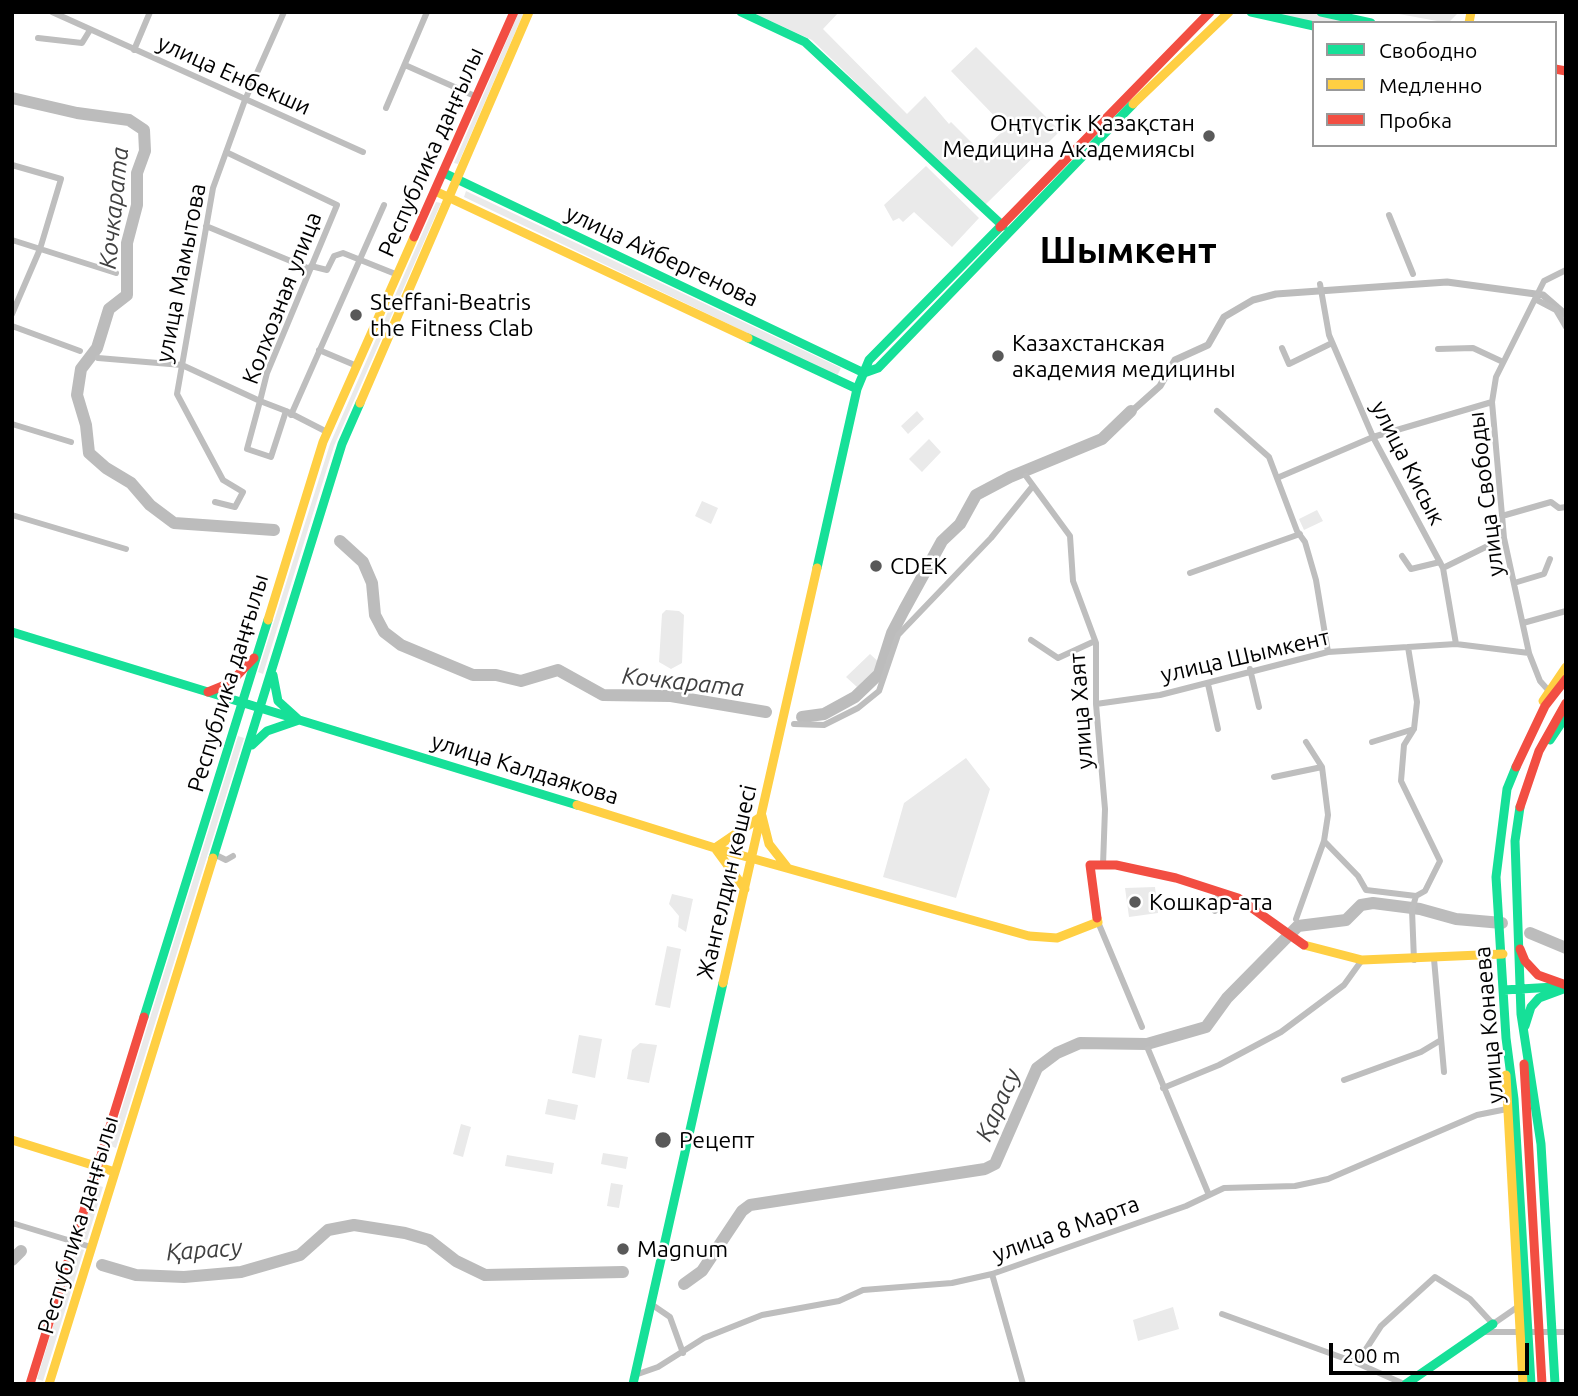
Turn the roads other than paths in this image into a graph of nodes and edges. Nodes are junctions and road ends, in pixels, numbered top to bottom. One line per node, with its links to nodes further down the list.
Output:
1 (52, 12): 14 (street, улица Енбекши)
2 (150, 12): 16 (street)
3 (285, 12): 19 (street, улица Мамытова)
4 (427, 12): 17 (street)
5 (514, 12): 18 (main road, Республика даңғылы)
6 (529, 12): 25 (main road, Республика даңғылы)
7 (741, 12): 31 (main road)
8 (1210, 12): 31 (main road)
9 (1229, 12): 31 (main road)
10 (1251, 12): 13 (main road)
11 (1321, 12): 12 (main road)
12 (1362, 21)
13 (1312, 26)
14 (90, 30): 15 (street); 16 (street, улица Енбекши)
15 (38, 38)
16 (134, 50): 19 (street, улица Енбекши)
17 (405, 65): 18 (street); 20 (street)
18 (477, 97): 24 (main road, Республика даңғылы)
19 (245, 100): 21 (street, улица Мамытова); 22 (street, улица Енбекши)
20 (386, 108)
21 (226, 152): 30 (street, улица Мамытова); 35 (street, Колхозная улица)
22 (363, 152)
23 (12, 166): 33 (street)
24 (444, 173): 25 (main road, улица Айбергенова); 26 (main road, Республика даңғылы)
25 (457, 179): 27 (main road, Республика даңғылы); 54 (main road, улица Айбергенова)
26 (435, 191): 27 (main road, улица Айбергенова); 39 (main road, Республика даңғылы)
27 (449, 198): 55 (main road, улица Айбергенова); 89 (main road, Республика даңғылы)
28 (384, 205): 34 (street)
29 (1389, 215): 38 (street)
30 (206, 226): 35 (street); 52 (street, улица Мамытова)
31 (1004, 228): 54 (main road)
32 (12, 240): 33 (street)
33 (40, 249): 37 (street); 42 (street)
34 (362, 258): 35 (street); 39 (street); 48 (street)
35 (311, 267): 56 (street, Колхозная улица)
36 (1566, 270): 41 (street, улица Свободы)
37 (116, 273)
38 (1413, 274)
39 (398, 275): 53 (main road, Республика даңғылы)
40 (1320, 284): 45 (street, улица Кисык)
41 (1535, 299): 44 (street); 51 (street, улица Свободы)
42 (12, 314)
43 (12, 326): 49 (street)
44 (1566, 327)
45 (1332, 342): 46 (street); 62 (street, улица Кисык)
46 (1282, 348)
47 (1438, 349): 51 (street)
48 (319, 350): 53 (street); 59 (street)
49 (80, 351)
50 (98, 358): 52 (street)
51 (1503, 364): 57 (street, улица Свободы)
52 (182, 365): 56 (street); 67 (street, улица Мамытова)
53 (357, 366): 61 (main road, Республика даңғылы)
54 (864, 373): 55 (main road, Жангелдин көшесі)
55 (857, 389): 115 (main road, Жангелдин көшесі)
56 (260, 401): 59 (street); 59 (street, Колхозная улица)
57 (1492, 402): 62 (street); 70 (street, улица Свободы)
58 (1217, 411): 65 (street)
59 (288, 413): 61 (street)
60 (12, 424): 63 (street)
61 (327, 432): 88 (main road, Республика даңғылы)
62 (1373, 438): 65 (street); 76 (street, улица Кисык)
63 (71, 442)
64 (1026, 476): 66 (street, улица Хаят)
65 (1277, 478): 71 (street)
66 (1032, 487): 83 (street, улица Хаят); 103 (street)
67 (215, 502)
68 (1566, 507): 70 (street)
69 (12, 516): 73 (street)
70 (1502, 516): 72 (street, улица Свободы)
71 (1300, 534): 77 (street); 86 (street)
72 (1504, 538): 76 (street); 78 (street, улица Свободы)
73 (125, 549)
74 (1402, 556): 76 (street)
75 (1549, 559): 78 (street)
76 (1441, 565): 84 (street, улица Кисык)
77 (1190, 573)
78 (1514, 583): 80 (street, улица Свободы)
79 (1566, 611): 80 (street)
80 (1523, 623): 87 (street, улица Свободы)
81 (12, 632): 95 (main road, улица Калдаякова)
82 (1031, 640): 83 (street)
83 (1095, 641): 98 (street, улица Хаят)
84 (1456, 644): 85 (street, улица Шымкент); 87 (street, улица Шымкент)
85 (1409, 647): 86 (street, улица Шымкент); 105 (street)
86 (1328, 652): 91 (street, улица Шымкент)
87 (1529, 653): 94 (street, улица Свободы)
88 (257, 655): 95 (main road); 96 (main road, Республика даңғылы)
89 (275, 660): 100 (main road, Республика даңғылы); 102 (main road)
90 (1566, 667): 94 (main road)
91 (1250, 669): 93 (street, улица Шымкент); 99 (street)
92 (1566, 679): 108 (main road, улица Конаева)
93 (1208, 684): 98 (street, улица Шымкент); 104 (street)
94 (1549, 691): 112 (main road)
95 (208, 692): 96 (main road, улица Калдаякова)
96 (242, 703): 100 (main road, улица Калдаякова); 147 (main road, Республика даңғылы)
97 (1566, 703): 109 (main road, улица Конаева)
98 (1096, 704): 121 (street, улица Хаят)
99 (1259, 707)
100 (259, 709): 102 (main road, улица Калдаякова); 110 (main road, Республика даңғылы)
101 (1566, 716): 114 (main road)
102 (299, 720): 110 (main road); 117 (main road, улица Калдаякова)
103 (794, 724)
104 (1218, 729)
105 (1414, 729): 107 (street); 125 (street)
106 (1306, 742): 111 (street)
107 (1372, 742)
108 (1527, 742): 109 (main road); 112 (main road, улица Конаева)
109 (1539, 751): 114 (main road, улица Конаева)
110 (242, 764): 118 (main road, Республика даңғылы)
111 (1322, 767): 113 (street); 116 (street)
112 (1514, 771): 130 (main road, улица Конаева)
113 (1274, 777)
114 (1521, 797): 129 (main road, улица Конаева)
115 (762, 816): 117 (main road); 120 (main road, Жангелдин көшесі); 122 (main road)
116 (1324, 841): 125 (street); 127 (street)
117 (715, 848): 120 (main road, улица Калдаякова); 123 (main road)
118 (214, 854): 119 (street); 148 (main road, Республика даңғылы)
119 (233, 856)
120 (752, 858): 122 (main road, улица Калдаякова); 123 (main road, Жангелдин көшесі)
121 (1103, 865): 124 (main road); 128 (main road)
122 (787, 867): 128 (main road, улица Калдаякова)
123 (745, 888): 154 (main road, Жангелдин көшесі)
124 (1219, 892): 126 (street); 132 (main road)
125 (1416, 896): 133 (street)
126 (1215, 911)
127 (1296, 919)
128 (1098, 922): 137 (street)
129 (1517, 940): 134 (main road); 136 (main road, улица Конаева)
130 (1503, 954): 131 (main road); 135 (main road, улица Конаева)
131 (1434, 959): 133 (main road); 140 (street)
132 (1362, 960): 133 (main road); 144 (street)
133 (1414, 960)
134 (1566, 986): 136 (main road); 139 (main road)
135 (1504, 989): 136 (main road); 138 (main road, улица Конаева)
136 (1520, 989): 139 (main road, улица Конаева)
137 (1142, 1027)
138 (1506, 1038): 145 (main road); 159 (main road, улица Конаева)
139 (1524, 1039): 159 (main road, улица Конаева); 160 (main road, улица Конаева)
140 (1441, 1040): 142 (street); 143 (street)
141 (1148, 1049): 144 (street)
142 (1444, 1072)
143 (1344, 1080)
144 (1163, 1088): 149 (street)
145 (1507, 1110): 149 (street, улица 8 Марта); 155 (main road)
146 (12, 1140): 147 (main road)
147 (96, 1166): 148 (main road); 151 (main road, Республика даңғылы)
148 (115, 1172): 152 (main road, Республика даңғылы)
149 (1209, 1195): 153 (street, улица 8 Марта)
150 (12, 1223): 151 (street)
151 (73, 1241): 152 (street); 165 (main road, Республика даңғылы)
152 (91, 1247): 166 (main road, Республика даңғылы)
153 (992, 1275): 162 (street, улица 8 Марта); 167 (street)
154 (651, 1304): 162 (street); 164 (main road, Жангелдин көшесі)
155 (1520, 1306): 157 (street); 159 (main road)
156 (1223, 1314): 163 (street)
157 (1493, 1324): 158 (main road); 163 (street)
158 (1481, 1332): 159 (street); 168 (main road)
159 (1529, 1332): 160 (street); 169 (main road); 170 (main road, улица Конаева); 171 (main road, улица Конаева)
160 (1553, 1332): 161 (street); 172 (main road, улица Конаева)
161 (1566, 1332)
162 (683, 1353): 164 (street, улица 8 Марта)
163 (1357, 1363): 168 (street)
164 (634, 1379)
165 (30, 1384)
166 (49, 1384)
167 (1023, 1384)
168 (1405, 1384)
169 (1523, 1384)
170 (1531, 1384)
171 (1542, 1384)
172 (1555, 1384)

